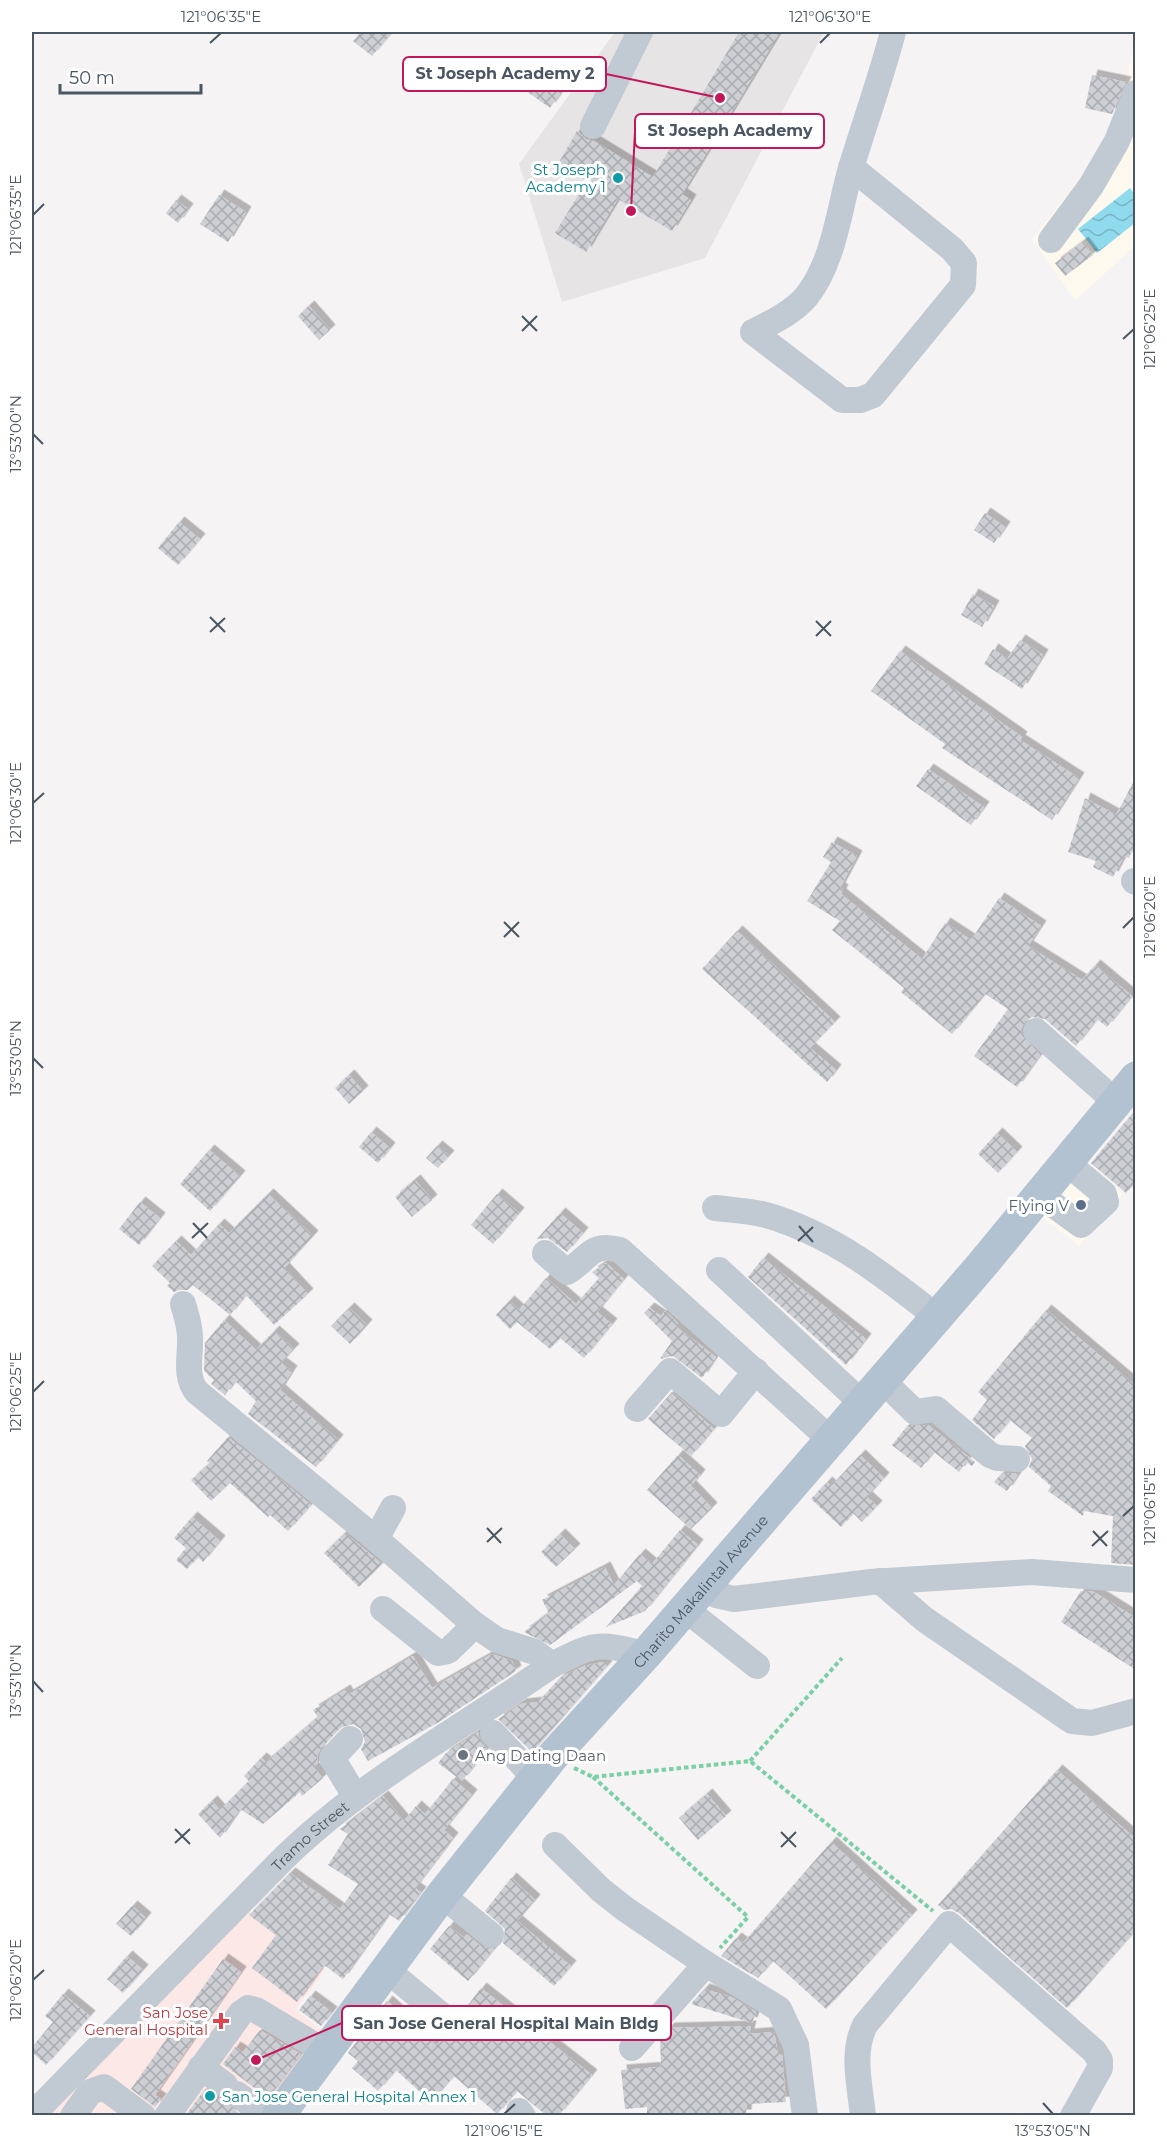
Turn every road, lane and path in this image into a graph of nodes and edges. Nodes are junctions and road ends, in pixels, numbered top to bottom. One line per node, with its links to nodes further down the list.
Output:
1 (640, 32): 4 (street)
2 (893, 32): 5 (street)
3 (1136, 93): 6 (street)
4 (593, 126)
5 (851, 167): 5 (street)
6 (1051, 240)
7 (1036, 1031): 8 (street)
8 (1126, 1090): 9 (main road, Charito Makalintal Avenue)
9 (1067, 1163): 10 (main road, Charito Makalintal Avenue); 10 (street)
10 (1040, 1195): 15 (main road, Charito Makalintal Avenue)
11 (716, 1208): 15 (street)
12 (545, 1253): 16 (street)
13 (719, 1270): 17 (street)
14 (183, 1304): 22 (street)
15 (937, 1317): 17 (main road, Charito Makalintal Avenue)
16 (756, 1371): 18 (street); 19 (street)
17 (872, 1392): 19 (main road, Charito Makalintal Avenue); 20 (street)
18 (637, 1409)
19 (831, 1440): 25 (main road, Charito Makalintal Avenue)
20 (1017, 1459)
21 (393, 1508): 22 (street)
22 (376, 1539): 27 (street)
23 (1136, 1580): 24 (street)
24 (880, 1581): 25 (street); 32 (street)
25 (693, 1598): 28 (main road, Charito Makalintal Avenue); 31 (street)
26 (383, 1609): 27 (street)
27 (475, 1625): 30 (street)
28 (646, 1654): 30 (street, Tramo Street); 36 (main road, Charito Makalintal Avenue)
29 (842, 1658): 35 (path)
30 (552, 1665): 38 (street, Tramo Street)
31 (757, 1666)
32 (1136, 1710)
33 (493, 1733): 36 (street)
34 (351, 1739): 38 (street)
35 (750, 1761): 37 (path); 41 (path)
36 (543, 1767): 37 (path); 40 (main road, Charito Makalintal Avenue)
37 (593, 1777): 43 (path)
38 (355, 1796): 49 (street, Tramo Street)
39 (555, 1845): 43 (street)
40 (442, 1895): 42 (street); 44 (main road, Charito Makalintal Avenue)
41 (949, 1924): 56 (street); 57 (street)
42 (491, 1935)
43 (706, 1964): 46 (street); 55 (street)
44 (387, 1970): 45 (street); 47 (main road, Charito Makalintal Avenue)
45 (451, 2023)
46 (633, 2048)
47 (326, 2052): 48 (street); 54 (main road, Charito Makalintal Avenue)
48 (201, 2067): 52 (street); 53 (street)
49 (32, 2115)
50 (74, 2115): 51 (street)
51 (143, 2115)
52 (167, 2115)
53 (267, 2115)
54 (278, 2115)
55 (805, 2115)
56 (863, 2115)
57 (1073, 2115)

